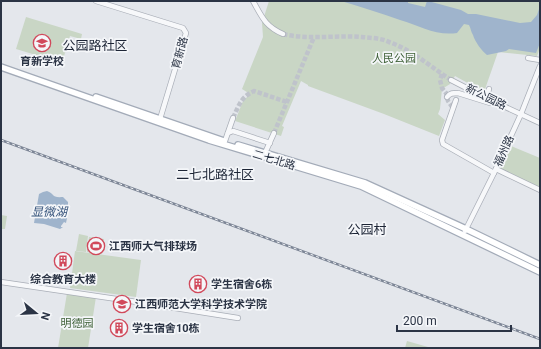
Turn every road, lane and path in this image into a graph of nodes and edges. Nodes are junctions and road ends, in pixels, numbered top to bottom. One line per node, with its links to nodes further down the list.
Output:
1 (96, 1): 17 (street, 育新路)
2 (253, 1): 3 (street)
3 (283, 34)
4 (528, 58): 5 (street)
5 (540, 60)
6 (1, 63): 17 (main road, 二七北路)
7 (540, 66): 15 (street, 福州路)
8 (1, 67): 27 (main road, 二七北路)
9 (451, 80): 12 (street, 新公园路)
10 (489, 89): 12 (street)
11 (447, 97): 14 (street)
12 (486, 98): 14 (street, 新公园路)
13 (456, 100): 24 (street)
14 (509, 109): 15 (street, 新公园路)
15 (520, 114): 18 (street, 新公园路); 24 (street, 福州路)
16 (233, 118): 19 (street)
17 (160, 119): 21 (main road, 二七北路)
18 (540, 123)
19 (228, 133): 21 (street); 22 (street)
20 (274, 133): 22 (street)
21 (225, 141): 23 (main road, 二七北路)
22 (270, 143): 23 (street)
23 (265, 153): 26 (main road, 二七北路)
24 (495, 171): 25 (street); 26 (street, 福州路)
25 (540, 190)
26 (466, 229): 27 (street, 福州路); 28 (main road, 二七北路)
27 (464, 235): 29 (main road, 二七北路)
28 (540, 265)
29 (540, 272)
30 (1, 282): 31 (street)
31 (238, 318)

